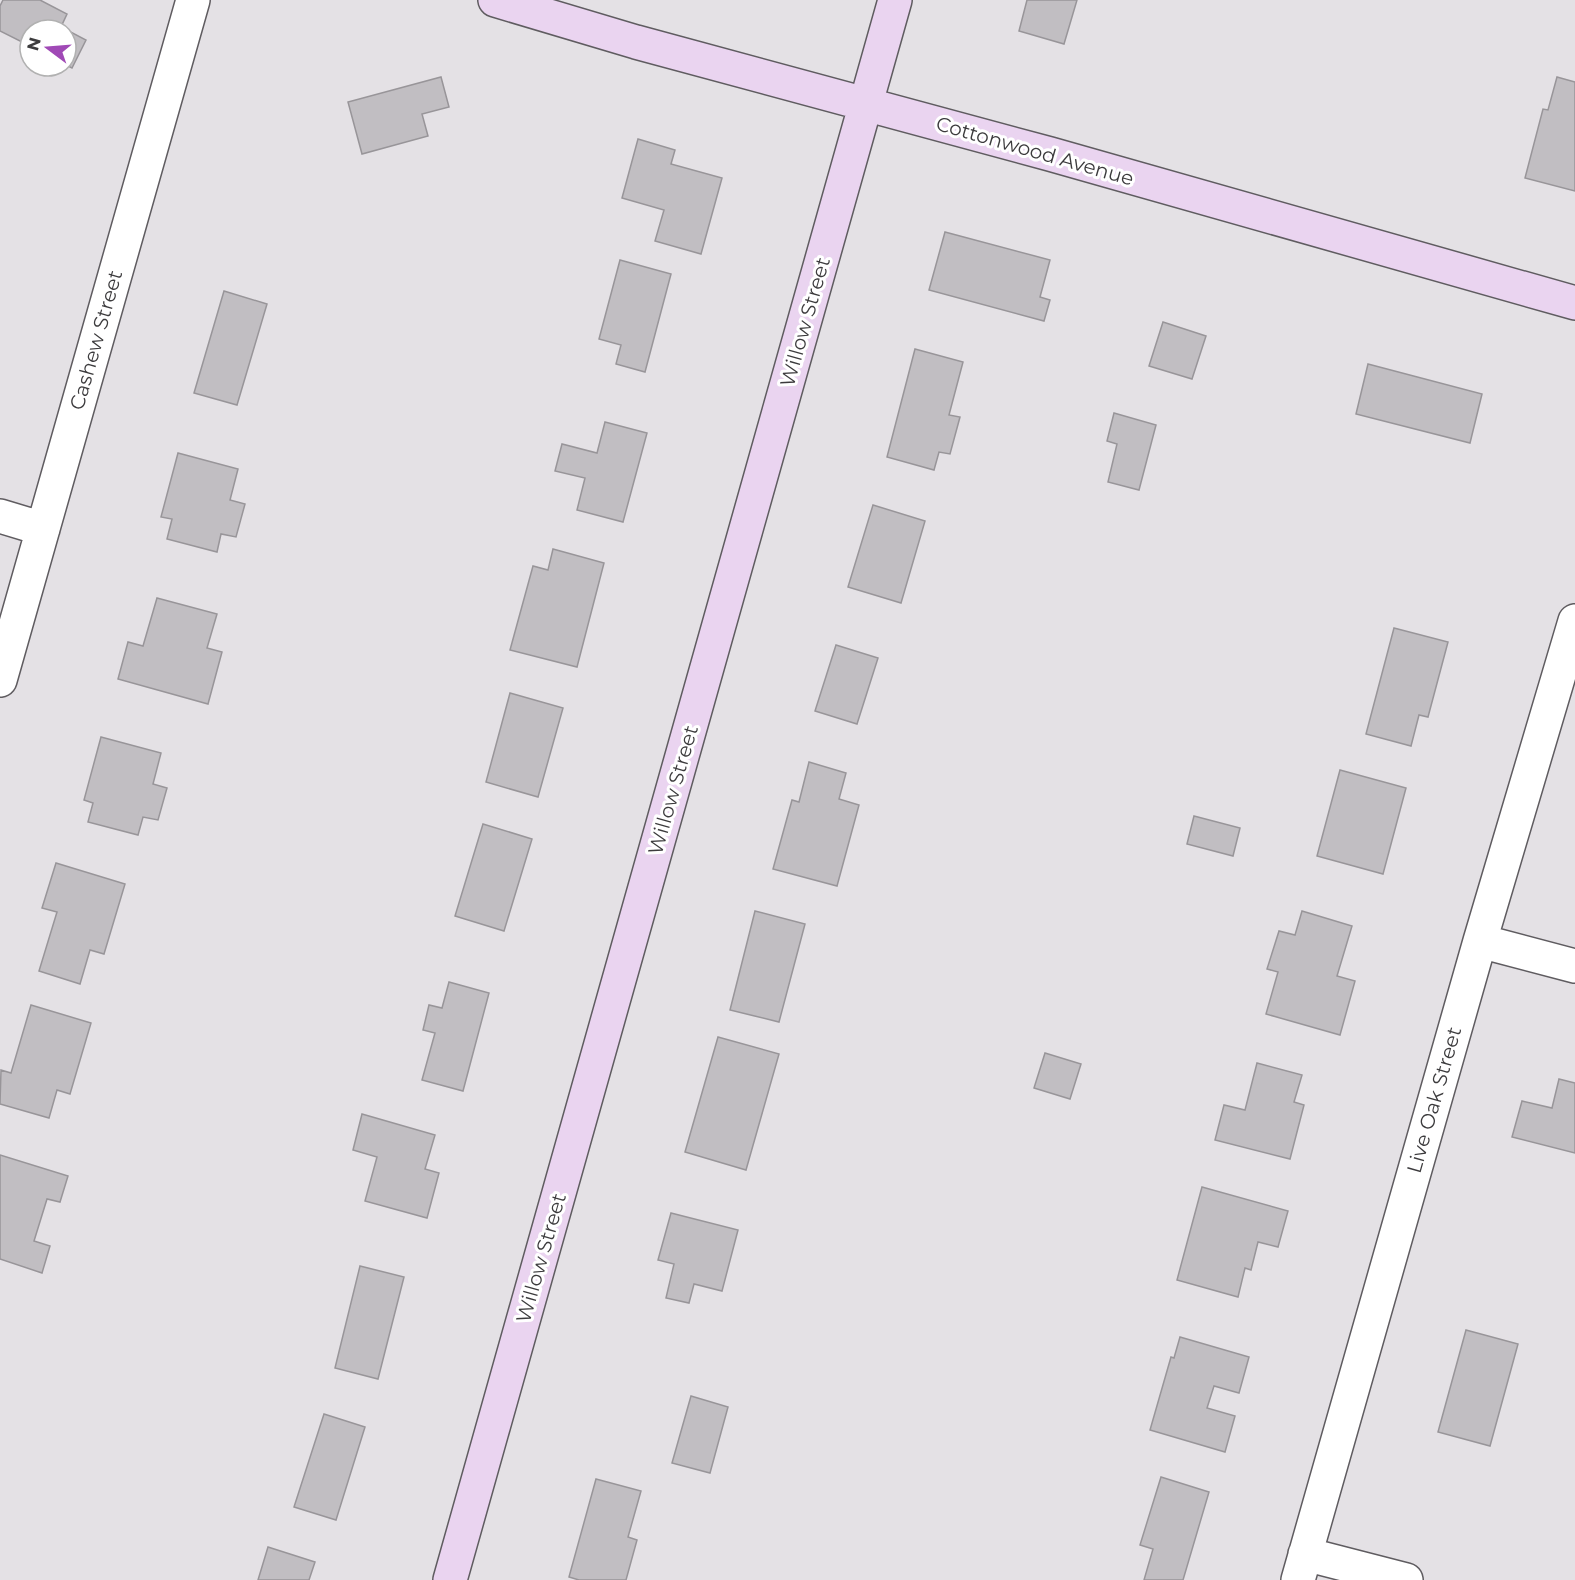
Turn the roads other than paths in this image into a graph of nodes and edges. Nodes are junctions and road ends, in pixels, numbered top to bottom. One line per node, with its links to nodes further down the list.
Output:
1 (193, 0): 7 (street, Cashew Street)
2 (495, 0): 4 (street, Cottonwood Avenue)
3 (896, 0): 4 (street, Willow Street)
4 (866, 104): 5 (street, Cottonwood Avenue); 13 (street, Willow Street)
5 (1575, 303)
6 (0, 516): 7 (street)
7 (43, 529): 9 (street, Cashew Street)
8 (1575, 621): 10 (street, Live Oak Street)
9 (0, 680)
10 (1480, 941): 11 (street); 12 (street, Live Oak Street)
11 (1575, 966)
12 (1301, 1567): 14 (street)
13 (450, 1580)
14 (1406, 1580)

